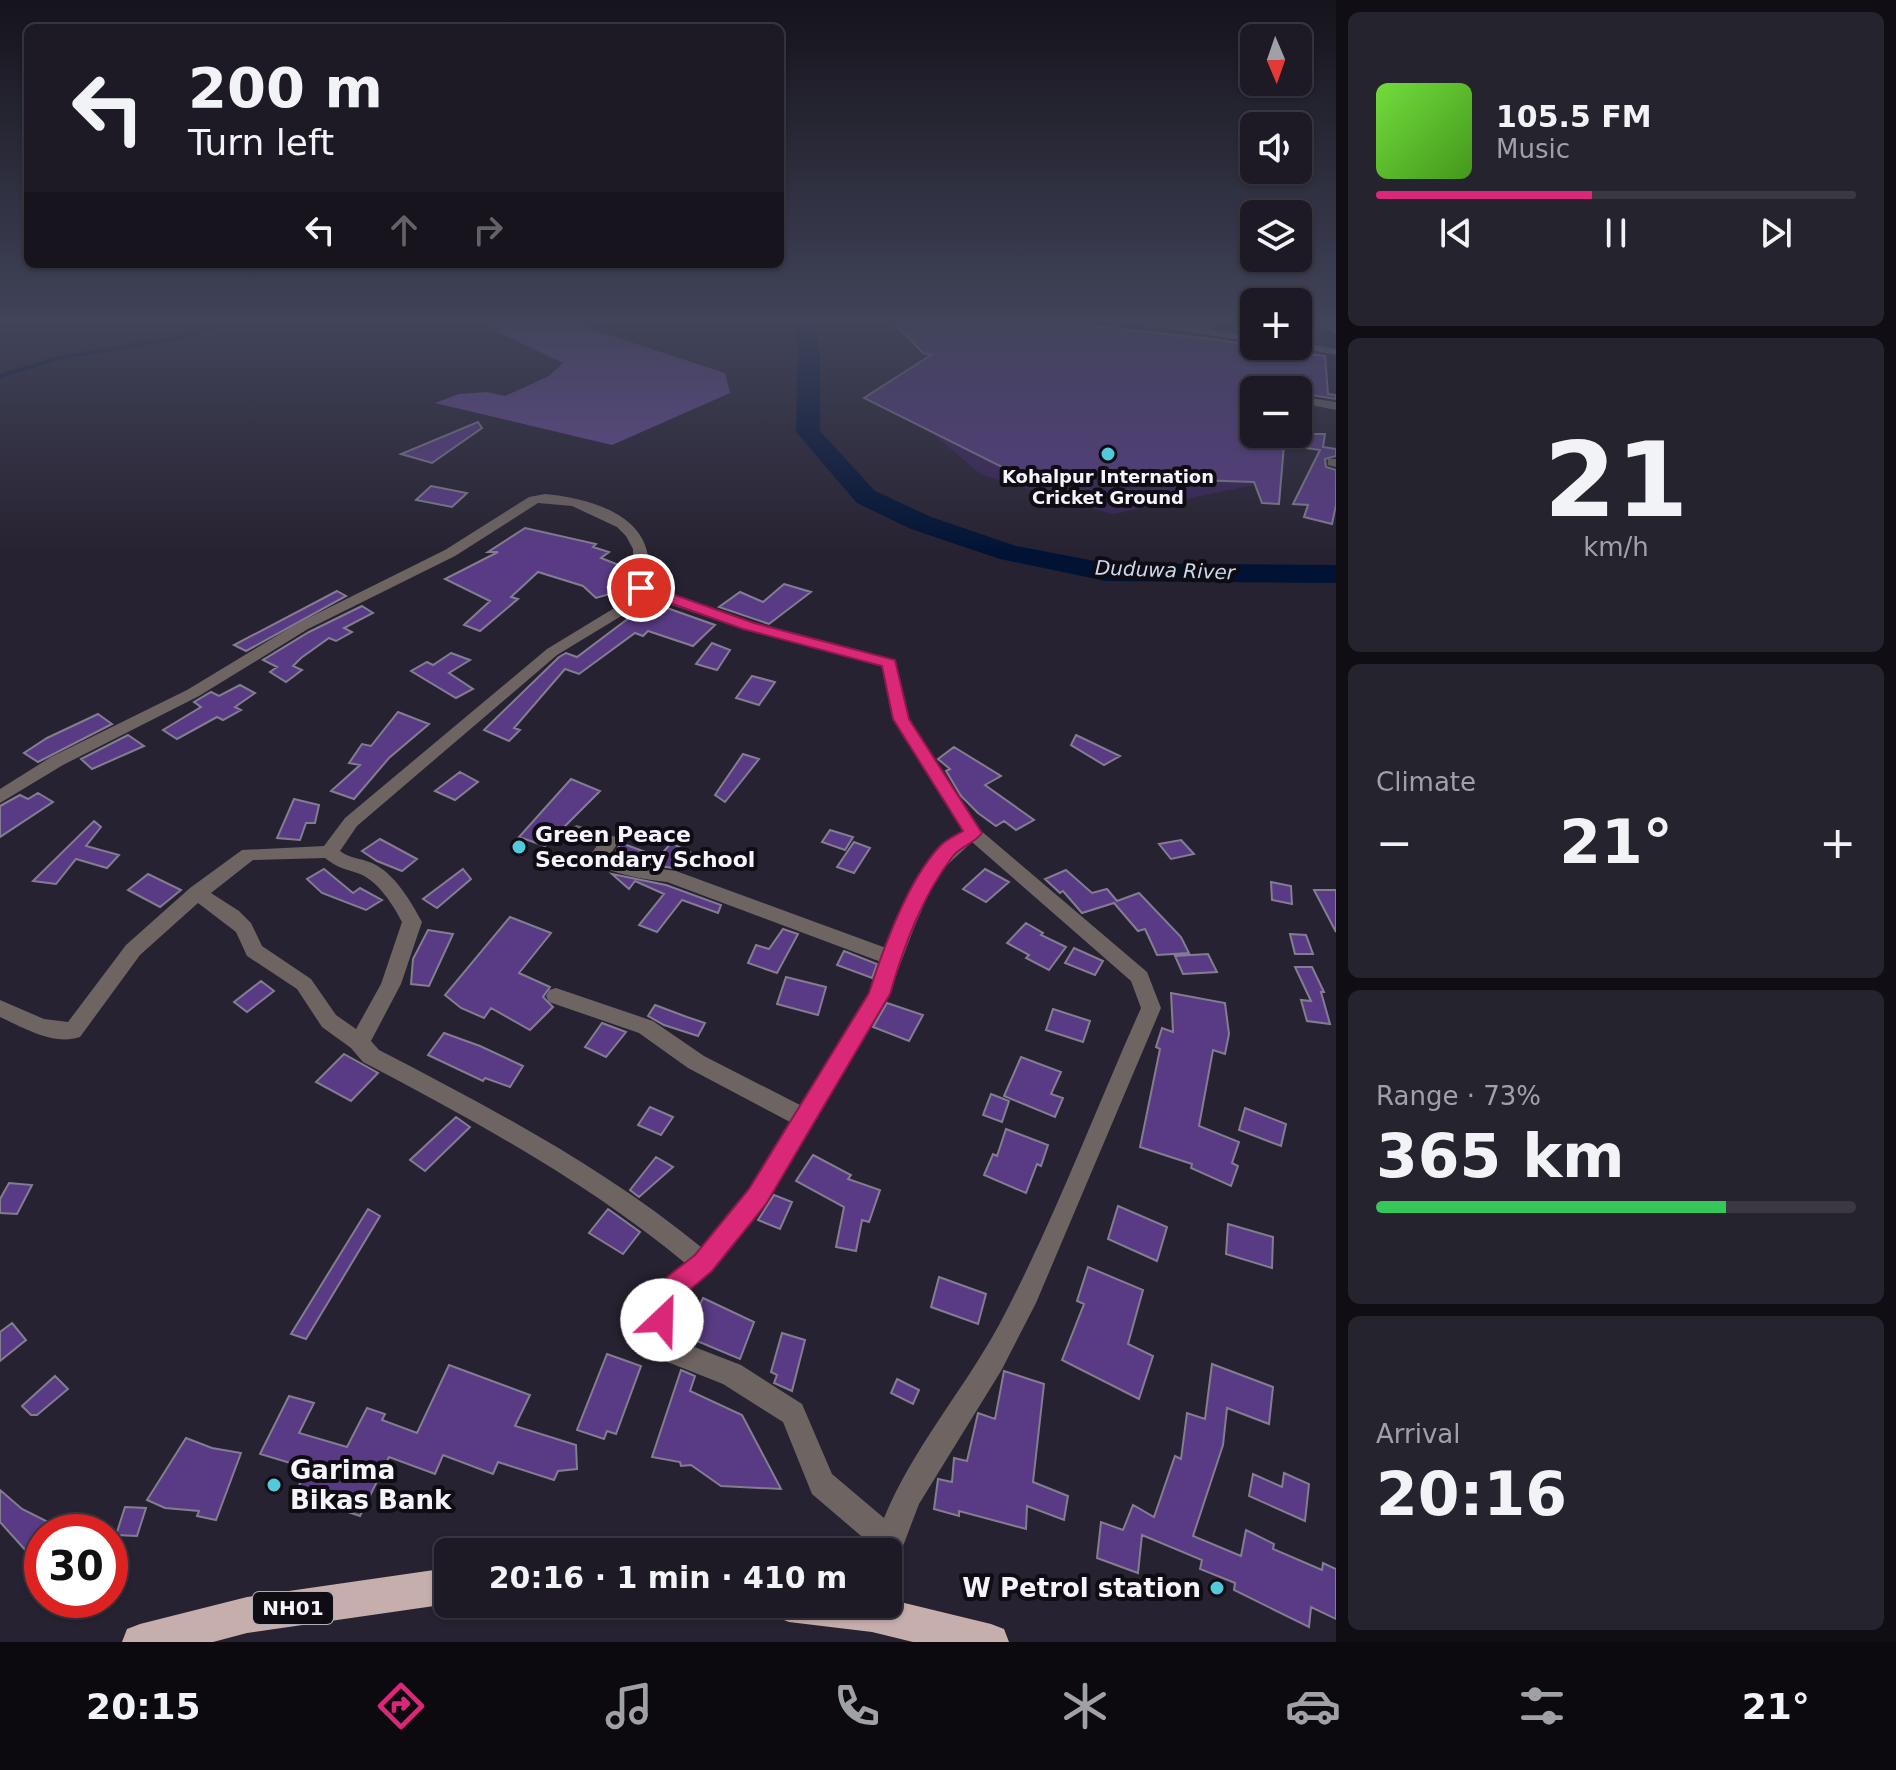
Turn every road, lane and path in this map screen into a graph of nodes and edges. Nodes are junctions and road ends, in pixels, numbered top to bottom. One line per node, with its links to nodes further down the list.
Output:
1 (1312, 402): 2 (street)
2 (1336, 406)
3 (650, 593): 4 (street); 6 (street); 7 (street)
4 (0, 797)
5 (577, 831): 9 (street)
6 (973, 833): 9 (street); 16 (street)
7 (329, 852): 8 (street); 12 (street)
8 (197, 893): 11 (street); 12 (street)
9 (890, 957): 13 (street)
10 (556, 996): 13 (street)
11 (0, 1008)
12 (359, 1042): 14 (street)
13 (804, 1118): 14 (street)
14 (703, 1263): 15 (street)
15 (879, 1538)
16 (892, 1538)
17 (434, 1588): 19 (highway, NH01)
18 (902, 1617): 20 (highway)
19 (140, 1642)
20 (991, 1642)

